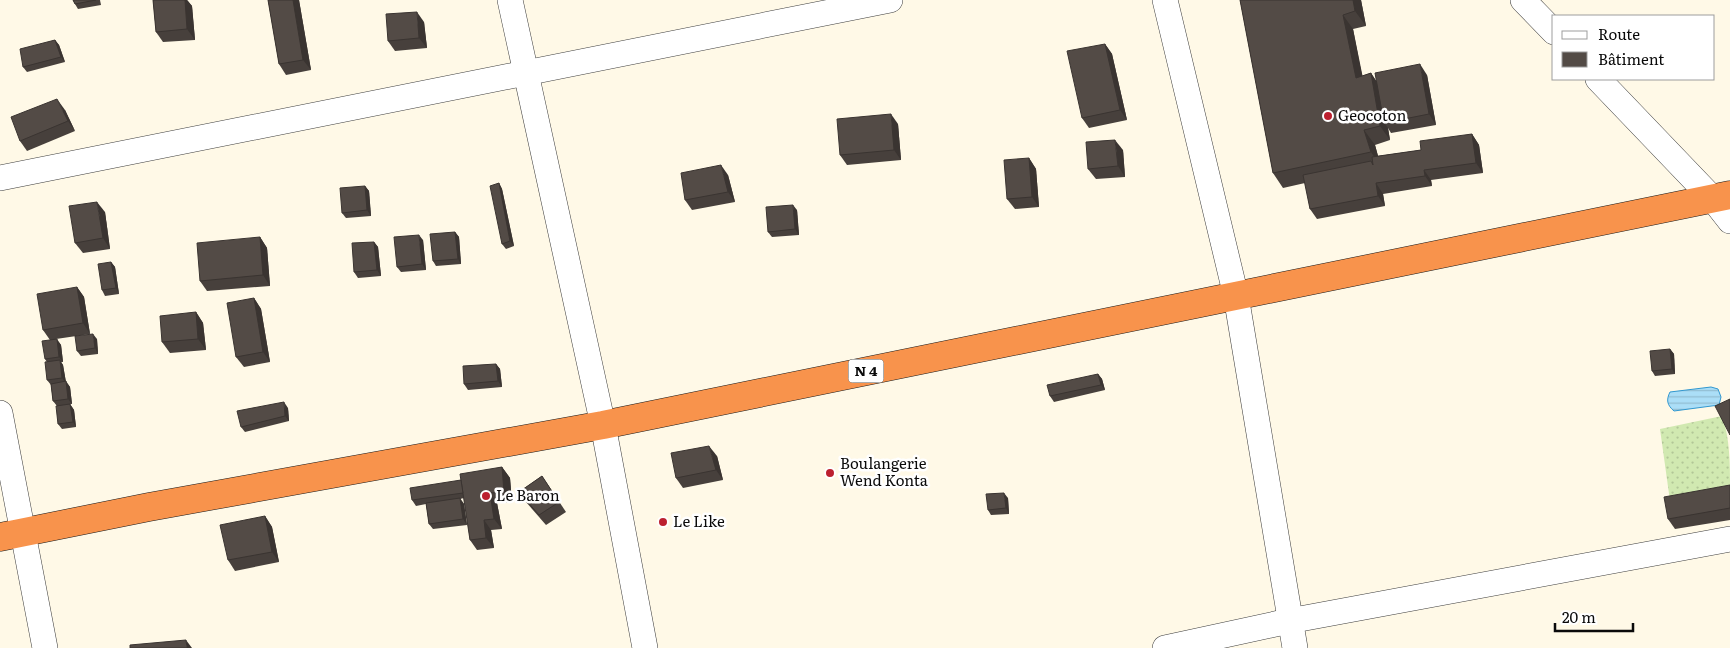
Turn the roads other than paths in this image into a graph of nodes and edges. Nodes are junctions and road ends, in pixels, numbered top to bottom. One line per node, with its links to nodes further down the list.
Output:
1 (510, 0): 6 (street)
2 (890, 0): 6 (street)
3 (1165, 0): 11 (street)
4 (1523, 0): 5 (street)
5 (1552, 30)
6 (525, 74): 8 (street); 13 (street)
7 (1599, 80): 9 (street)
8 (0, 178)
9 (1721, 196): 10 (street); 11 (highway, N 4)
10 (1730, 221)
11 (1236, 296): 13 (highway, N 4); 16 (street)
12 (0, 413): 14 (street)
13 (603, 425): 14 (highway, N 4); 18 (street)
14 (12, 535): 17 (street)
15 (1730, 539): 16 (street)
16 (1289, 621): 19 (street); 20 (street)
17 (45, 648)
18 (645, 648)
19 (1165, 648)
20 (1295, 648)

